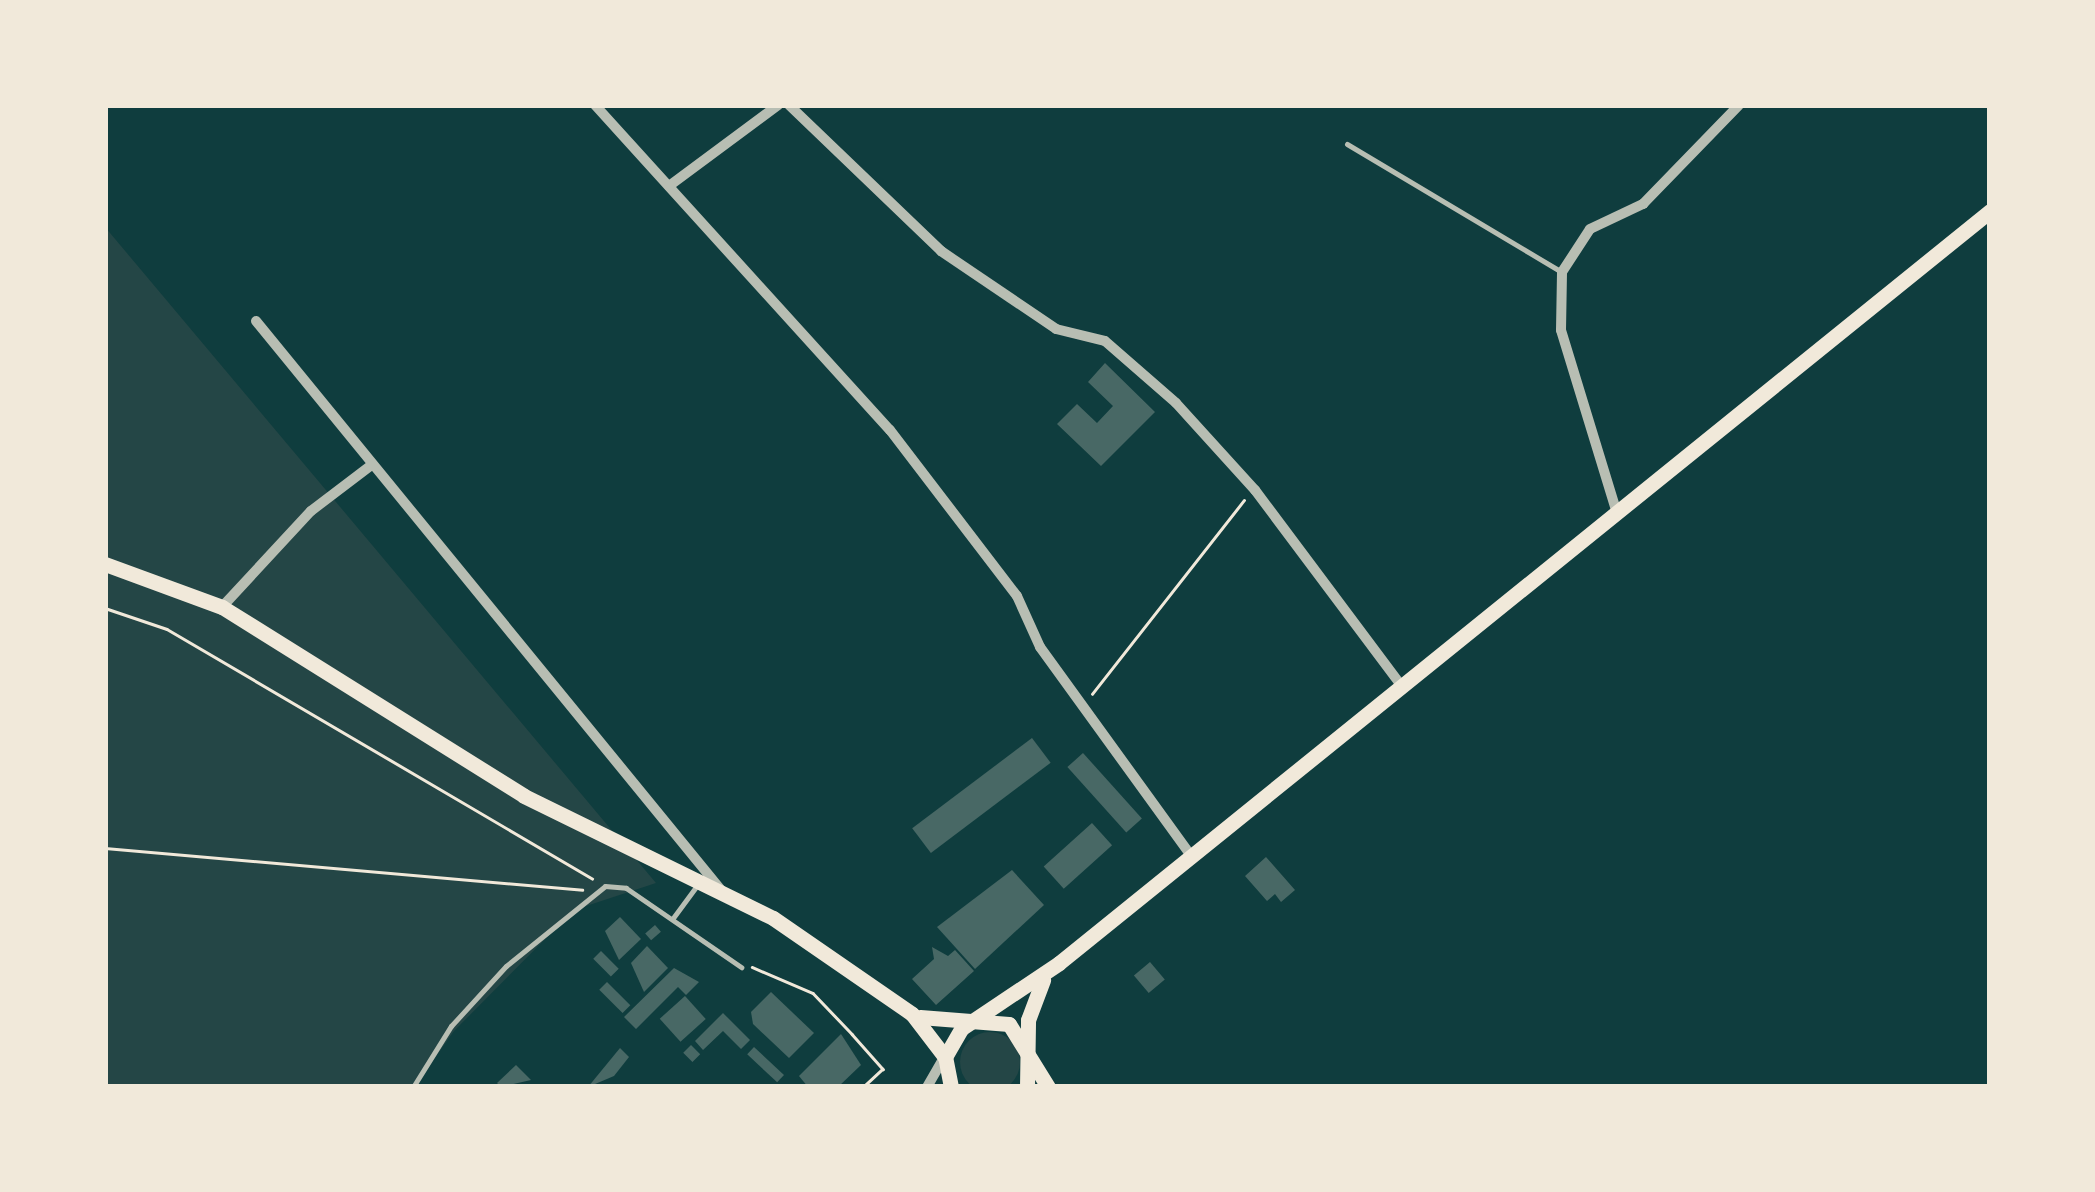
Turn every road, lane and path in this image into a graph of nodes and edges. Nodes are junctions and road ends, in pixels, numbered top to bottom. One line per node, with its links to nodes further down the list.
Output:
1 (595, 105): 6 (street)
2 (778, 105): 6 (street)
3 (790, 105): 11 (street)
4 (1739, 105): 8 (street)
5 (1346, 144): 8 (lane)
6 (669, 186): 17 (street)
7 (1990, 211): 12 (main road)
8 (1562, 272): 12 (street)
9 (256, 321): 10 (street)
10 (370, 466): 14 (street); 23 (street)
11 (1255, 490): 16 (street); 17 (path)
12 (1616, 510): 16 (main road)
13 (105, 564): 14 (main road)
14 (222, 607): 20 (main road)
15 (105, 608): 21 (path)
16 (1398, 681): 19 (main road)
17 (1082, 707): 19 (street)
18 (105, 848): 22 (path)
19 (1190, 854): 25 (main road)
20 (698, 884): 23 (main road); 24 (lane)
21 (605, 886): 22 (lane); 24 (lane)
22 (596, 891): 31 (lane)
23 (724, 895): 27 (main road)
24 (673, 918): 26 (lane)
25 (1059, 963): 28 (main road); 29 (main road)
26 (741, 967): 32 (path)
27 (912, 1014): 28 (main road); 30 (main road)
28 (981, 1020): 29 (main road); 30 (main road)
29 (1033, 1053): 35 (main road); 36 (main road)
30 (945, 1057): 33 (street); 34 (main road)
31 (413, 1087)
32 (864, 1087)
33 (927, 1087)
34 (950, 1087)
35 (1027, 1087)
36 (1048, 1087)

